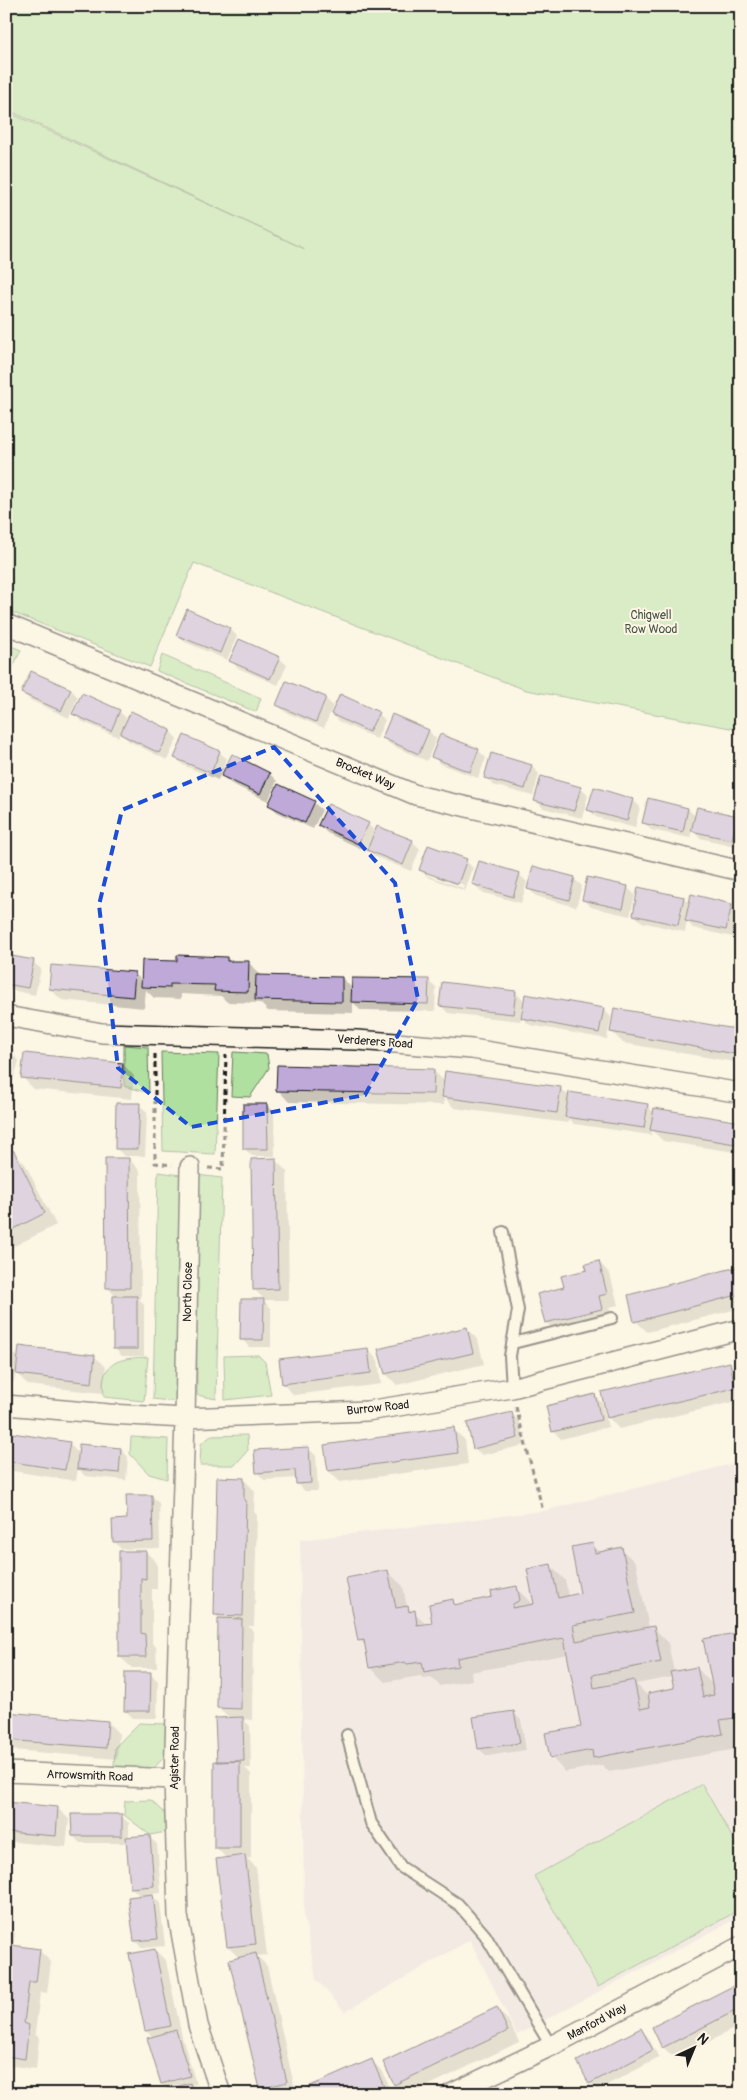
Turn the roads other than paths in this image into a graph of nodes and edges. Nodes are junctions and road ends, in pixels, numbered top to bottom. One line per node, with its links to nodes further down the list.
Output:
1 (6, 624): 2 (street, Brocket Way)
2 (741, 871)
3 (6, 1016): 4 (street, Verderers Road)
4 (741, 1093)
5 (190, 1167): 12 (street, North Close)
6 (503, 1232): 9 (lane)
7 (612, 1318): 9 (lane)
8 (741, 1329): 10 (street, Burrow Road)
9 (513, 1343): 10 (lane)
10 (512, 1388): 12 (street, Burrow Road)
11 (6, 1404): 12 (street, Burrow Road)
12 (186, 1418): 15 (street, Agister Road)
13 (347, 1735): 17 (lane)
14 (6, 1772): 15 (street, Arrowsmith Road)
15 (174, 1779): 19 (street, Agister Road)
16 (741, 1946): 17 (street, Manford Way)
17 (551, 2046): 18 (street, Manford Way)
18 (459, 2092)
19 (221, 2094)

